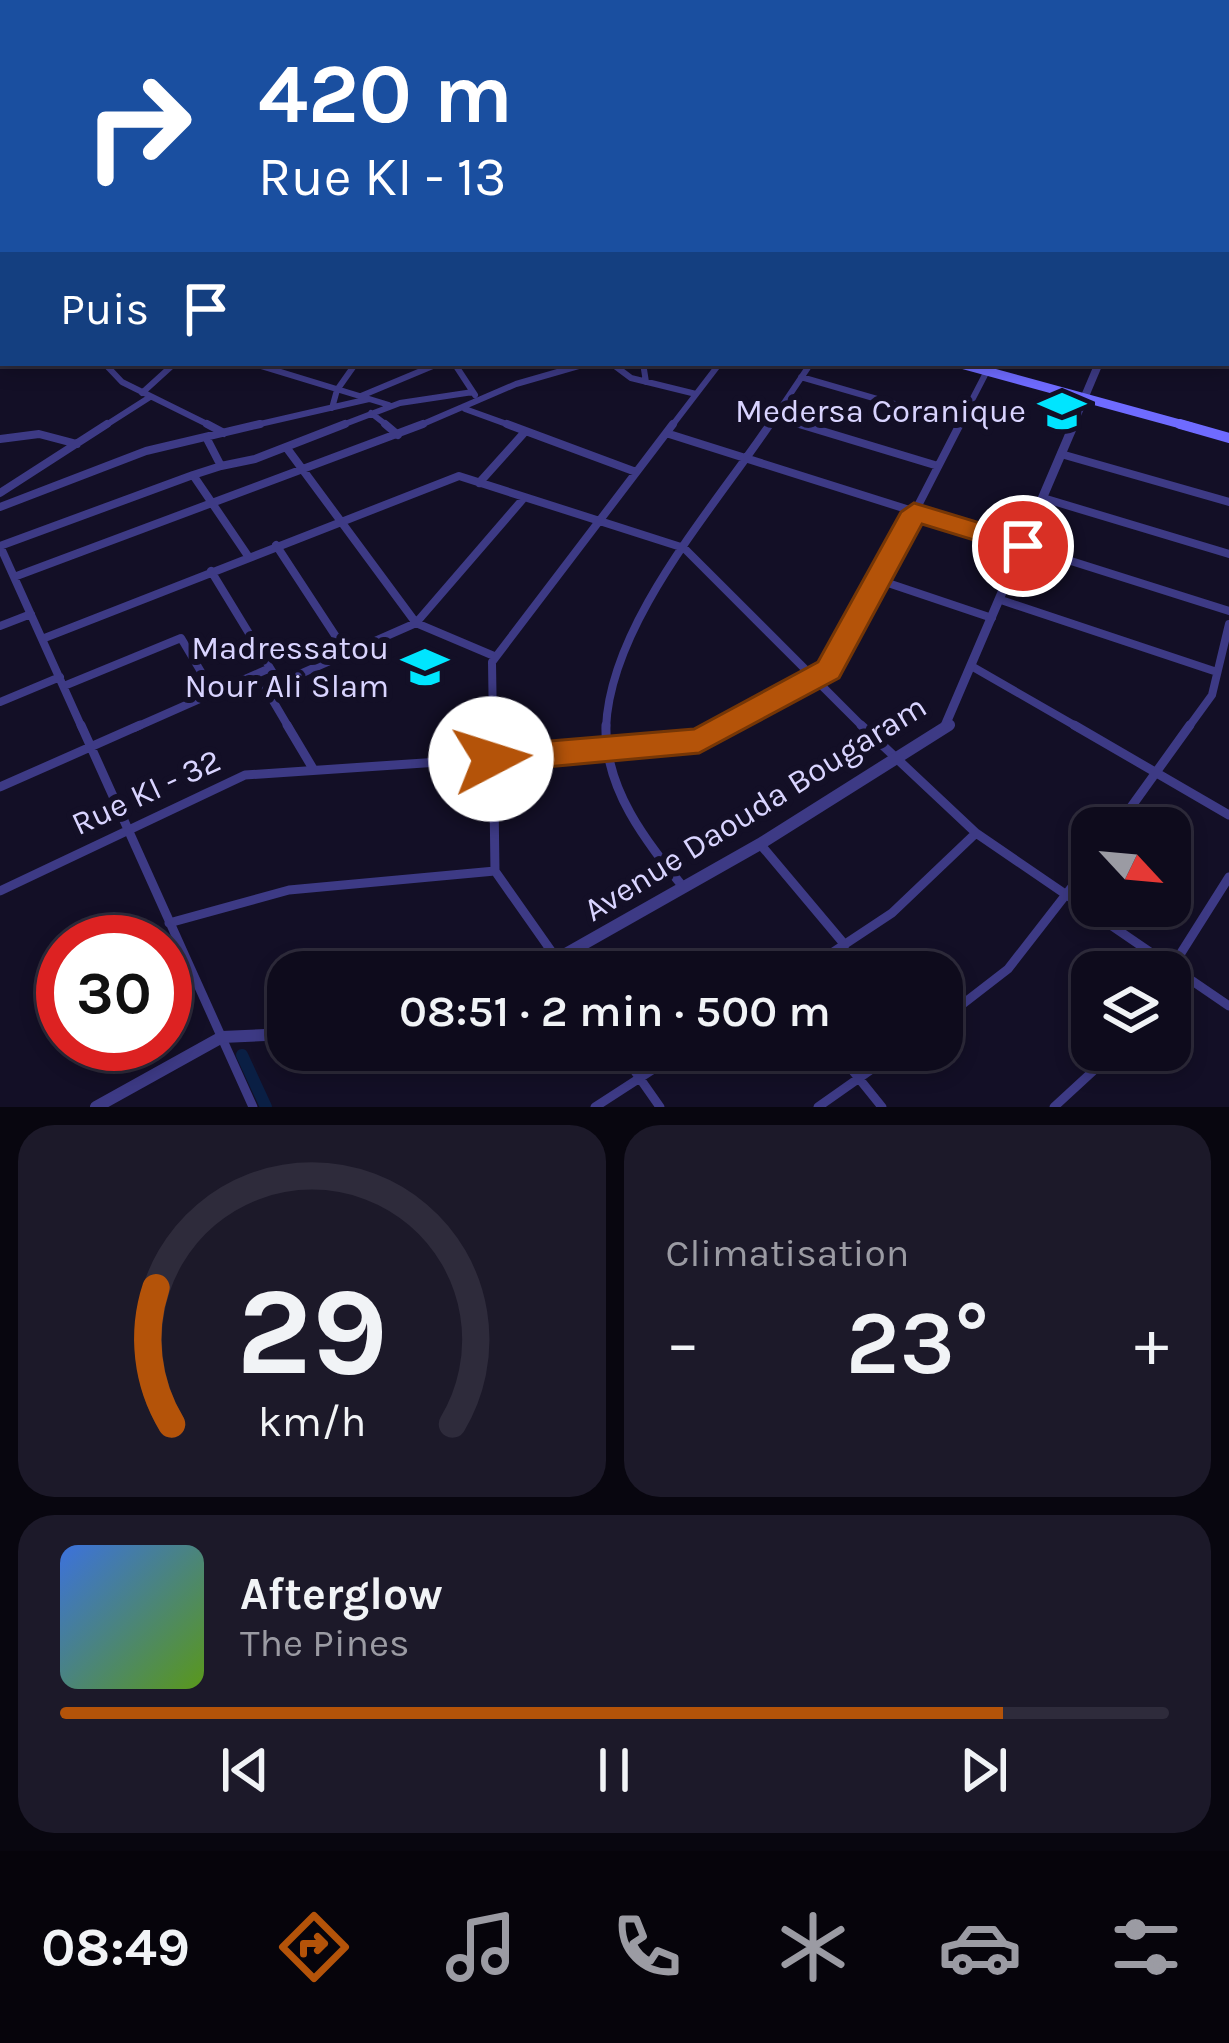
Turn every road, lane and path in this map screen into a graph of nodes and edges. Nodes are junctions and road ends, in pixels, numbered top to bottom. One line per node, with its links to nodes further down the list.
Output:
1 (106, 366): 20 (street)
2 (172, 366): 20 (street)
3 (261, 366): 17 (street)
4 (354, 366): 17 (street)
5 (433, 366): 21 (street)
6 (456, 366): 18 (street)
7 (579, 366): 23 (street)
8 (614, 366): 16 (street)
9 (643, 366): 16 (street)
10 (718, 366): 19 (street)
11 (809, 366): 15 (street)
12 (968, 366): 14 (main road)
13 (1098, 366): 22 (street, Avenue Daouda Bougaram)
14 (987, 371): 22 (main road); 29 (street, Rue KI - 32)
15 (801, 377): 28 (street); 29 (street)
16 (646, 382): 19 (street)
17 (338, 389): 21 (street); 25 (street)
18 (473, 392): 23 (street); 24 (street)
19 (697, 394): 30 (street)
20 (146, 395): 31 (street); 37 (street)
21 (364, 398): 24 (street); 25 (street)
22 (1084, 398): 35 (main road); 39 (street, Avenue Daouda Bougaram)
23 (478, 402): 26 (street)
24 (390, 406): 27 (street)
25 (332, 409): 31 (street)
26 (464, 409): 32 (street); 33 (street)
27 (371, 412): 33 (street); 38 (street)
28 (774, 417): 40 (street); 42 (street)
29 (960, 424): 42 (street, Rue KI - 32)
30 (666, 433): 40 (street); 44 (street)
31 (226, 434): 34 (street)
32 (523, 434): 44 (street); 46 (street)
33 (398, 435): 43 (street)
34 (206, 437): 41 (street); 52 (street)
35 (1229, 438)
36 (0, 439): 37 (street)
37 (79, 444): 47 (street)
38 (286, 447): 41 (street); 43 (street)
39 (1061, 454): 48 (street, Avenue Daouda Bougaram); 50 (street)
40 (745, 458): 53 (street); 58 (street)
41 (221, 466): 45 (street)
42 (938, 466): 53 (street, Rue KI - 32)
43 (304, 470): 51 (street); 54 (street)
44 (636, 472): 55 (street)
45 (193, 475): 51 (street); 59 (street)
46 (479, 483): 49 (street); 54 (street)
47 (0, 493)
48 (1043, 498): 57 (street, Avenue Daouda Bougaram); 60 (street)
49 (524, 499): 55 (street); 69 (street)
50 (1229, 502)
51 (215, 503): 61 (street); 63 (street)
52 (0, 507)
53 (914, 512): 57 (street); 64 (street, Rue KI - 32)
54 (338, 520): 56 (street); 69 (street)
55 (597, 522): 58 (street); 74 (street)
56 (276, 545): 61 (street); 73 (street)
57 (1023, 546): 65 (street, Avenue Daouda Bougaram); 66 (street)
58 (684, 548): 78 (street); 84 (street)
59 (1, 550): 63 (street)
60 (1229, 554)
61 (248, 556): 62 (street)
62 (211, 571): 72 (street); 76 (street)
63 (14, 578): 67 (street)
64 (879, 580): 68 (street); 78 (street, Rue KI - 32)
65 (1000, 600): 68 (street, Avenue Daouda Bougaram); 77 (street)
66 (1229, 611)
67 (31, 614): 71 (street); 72 (street)
68 (993, 618): 75 (street, Avenue Daouda Bougaram)
69 (416, 622): 73 (street); 74 (street)
70 (1229, 624): 77 (street)
71 (0, 626)
72 (43, 639): 79 (street)
73 (346, 652): 80 (street)
74 (494, 656): 86 (street)
75 (973, 667): 85 (street, Avenue Daouda Bougaram); 88 (street)
76 (270, 668): 80 (street); 81 (street)
77 (1217, 672): 88 (street)
78 (811, 678): 84 (street, Rue KI - 32); 85 (street)
79 (62, 681): 81 (street); 82 (street); 83 (street)
80 (278, 681): 87 (street)
81 (213, 692): 83 (street)
82 (0, 702)
83 (93, 746): 89 (street); 92 (street)
84 (608, 750): 86 (street, Rue KI - 32); 97 (street)
85 (901, 758): 93 (street); 94 (street, Avenue Daouda Bougaram)
86 (491, 759): 87 (street, Rue KI - 32); 95 (street)
87 (312, 767): 92 (street, Rue KI - 32)
88 (1156, 773): 90 (street); 91 (street)
89 (0, 788)
90 (1131, 807)
91 (1229, 815)
92 (129, 830): 98 (street, Rue KI - 32); 101 (street)
93 (976, 833): 100 (street); 103 (street)
94 (760, 844): 97 (street, Avenue Daouda Bougaram); 103 (street)
95 (496, 871): 102 (street); 104 (street)
96 (1229, 877): 108 (street)
97 (684, 888): 105 (street, Avenue Daouda Bougaram)
98 (0, 890)
99 (1071, 890): 100 (street)
100 (1065, 898): 107 (street); 111 (street)
101 (166, 915)
102 (188, 915)
103 (845, 945): 106 (street)
104 (552, 951)
105 (574, 951)
106 (836, 951)
107 (1143, 951)
108 (1183, 951)
109 (192, 972): 114 (street)
110 (1191, 982): 112 (street)
111 (963, 1004)
112 (1229, 1006)
113 (267, 1035): 114 (street)
114 (222, 1036): 122 (street); 123 (street)
115 (635, 1071): 120 (street)
116 (651, 1071): 120 (street)
117 (853, 1071): 121 (street)
118 (869, 1071): 121 (street)
119 (1093, 1071): 128 (street)
120 (640, 1078): 124 (street); 125 (street)
121 (859, 1078): 126 (street); 127 (street)
122 (96, 1107)
123 (253, 1107)
124 (595, 1107)
125 (660, 1107)
126 (818, 1107)
127 (882, 1107)
128 (1054, 1107)

